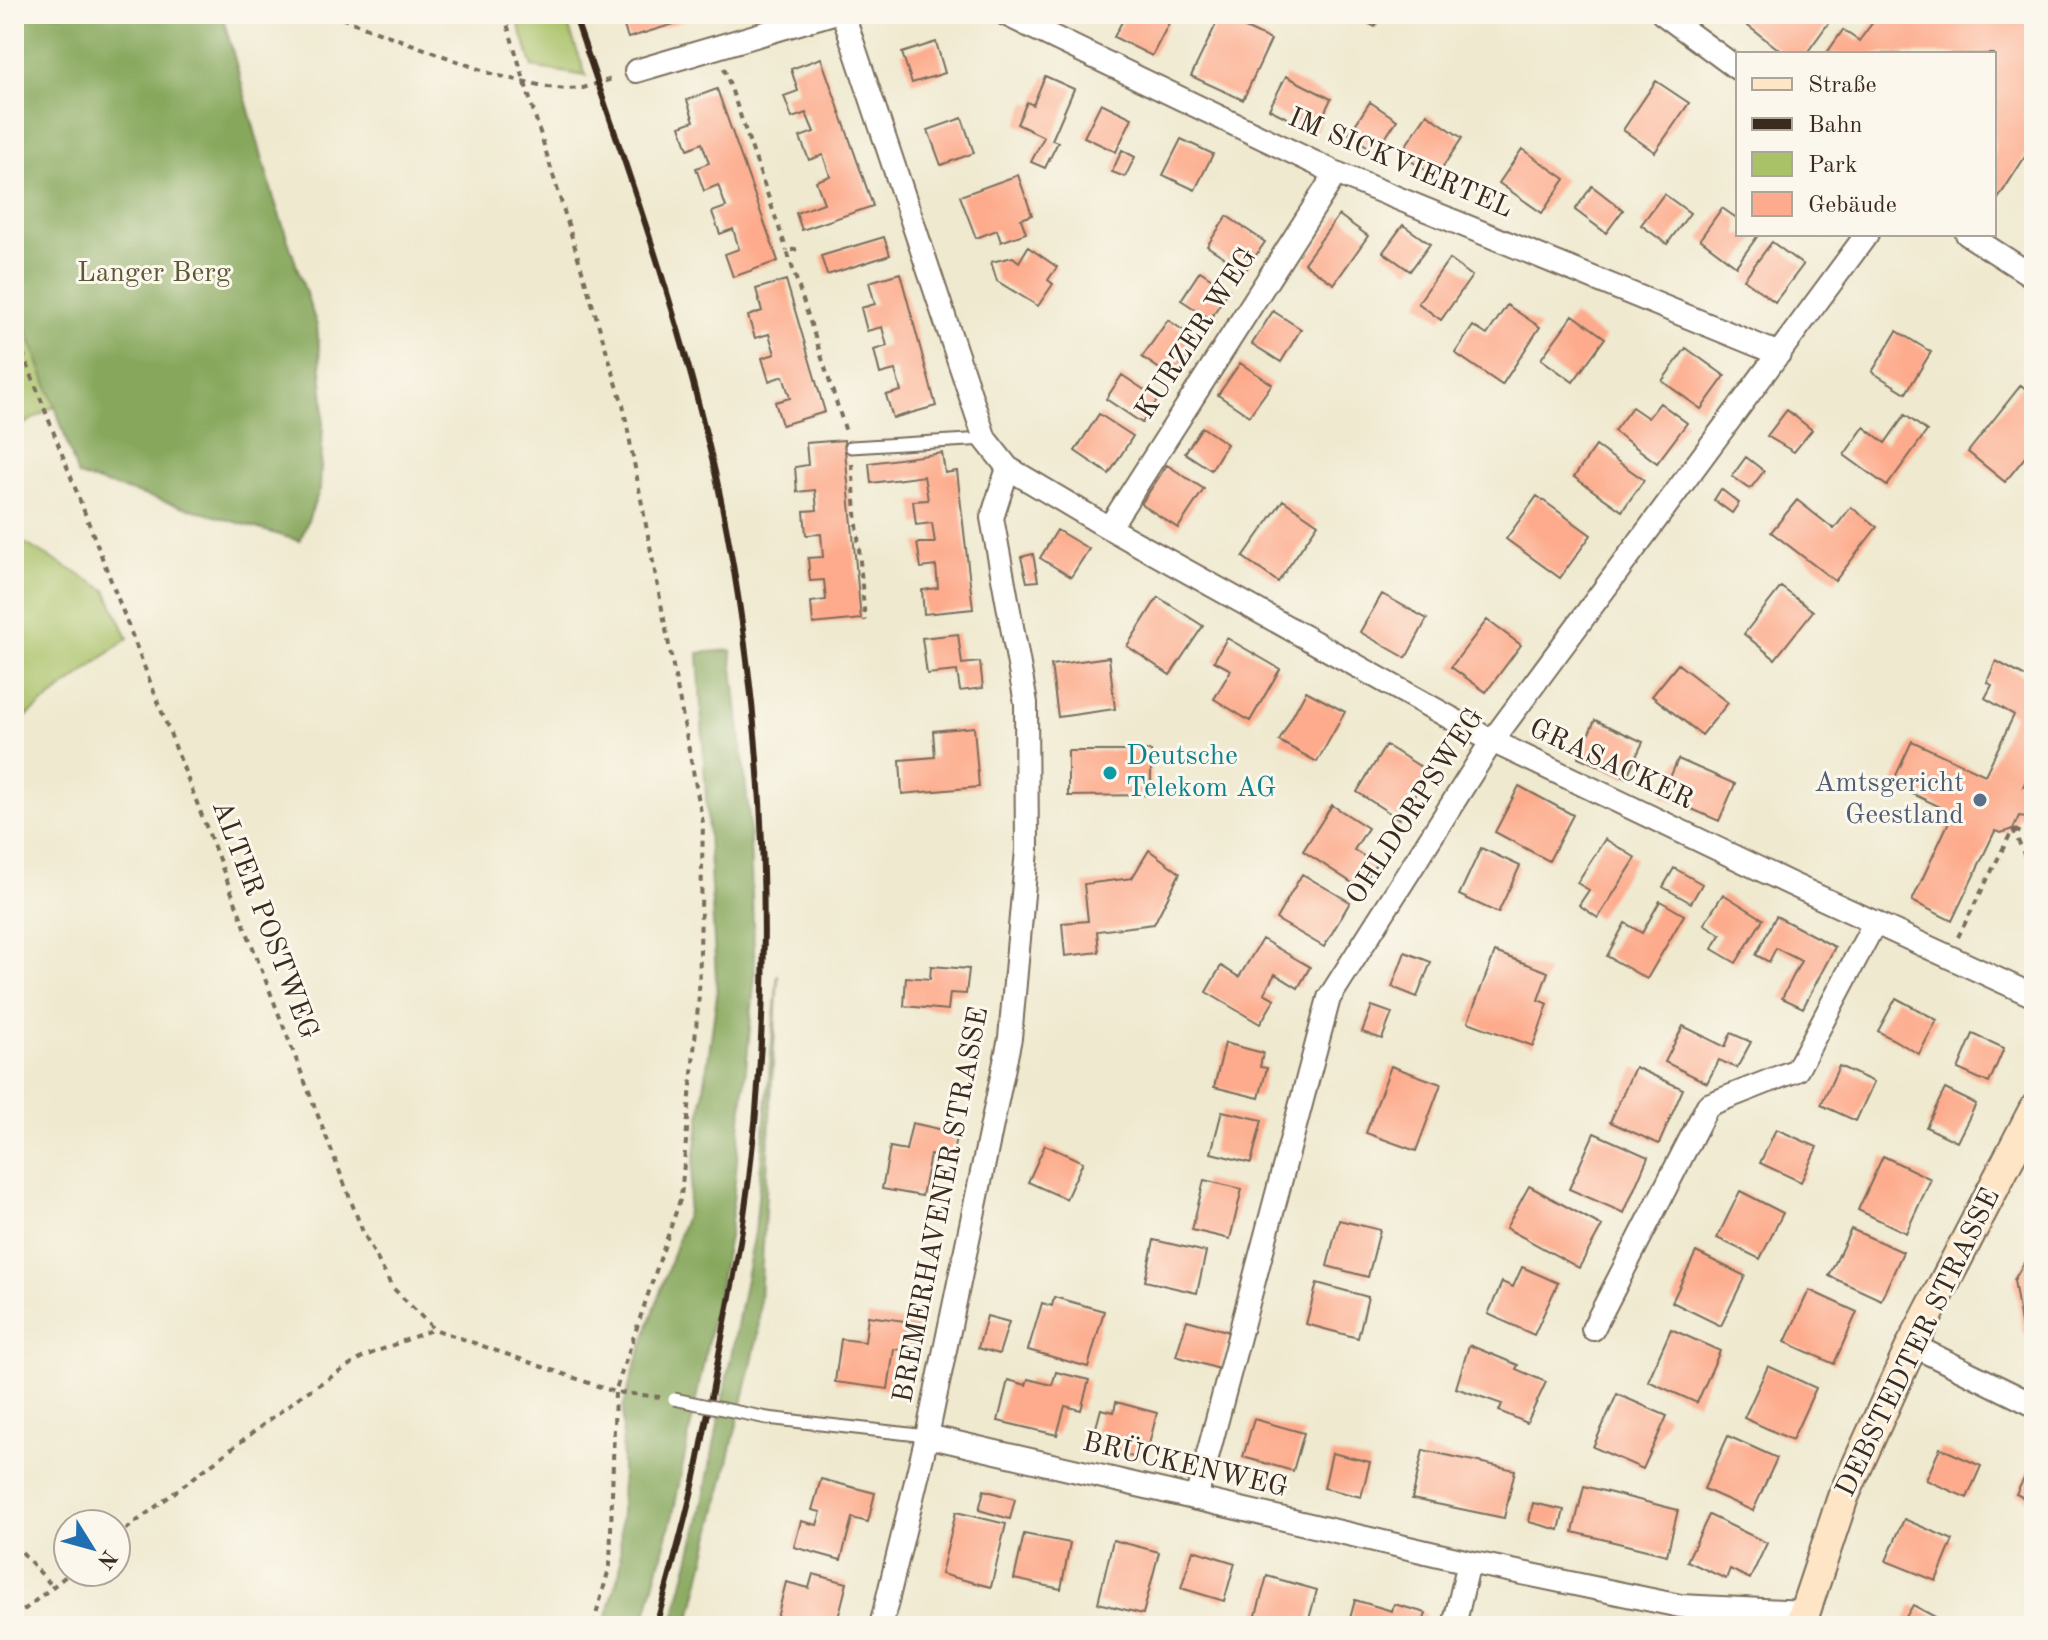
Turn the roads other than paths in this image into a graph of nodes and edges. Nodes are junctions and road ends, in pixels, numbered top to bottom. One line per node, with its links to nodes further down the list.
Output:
1 (830, 14): 6 (street)
2 (843, 14): 12 (street)
3 (1005, 14): 7 (street, IM SICKVIERTEL)
4 (1663, 14): 5 (street)
5 (1736, 68)
6 (636, 71)
7 (1336, 173): 11 (street, IM SICKVIERTEL); 15 (street, KURZER WEG)
8 (1866, 236): 11 (street, OHLDORPSWEG)
9 (1970, 236): 10 (street)
10 (2034, 277)
11 (1779, 354): 16 (street, OHLDORPSWEG)
12 (985, 439): 13 (lane); 14 (street)
13 (851, 447)
14 (1008, 468): 15 (street, GRASACKER); 24 (street, BREMERHAVENER STRASSE)
15 (1109, 528): 16 (street, GRASACKER)
16 (1492, 741): 17 (street, GRASACKER); 25 (street, OHLDORPSWEG)
17 (1875, 922): 18 (street, GRASACKER); 20 (street)
18 (2034, 996)
19 (2034, 1110): 21 (main road, DEBSTEDTER STRASSE)
20 (1593, 1329)
21 (1912, 1345): 23 (street); 28 (main road, DEBSTEDTER STRASSE)
22 (674, 1399): 24 (lane, BRÜCKENWEG, bridge)
23 (2034, 1405)
24 (927, 1436): 25 (street, BRÜCKENWEG); 29 (street, BREMERHAVENER STRASSE)
25 (1196, 1499): 26 (street, BRÜCKENWEG)
26 (1469, 1562): 27 (street, BRÜCKENWEG); 30 (street)
27 (1680, 1606): 28 (street, BRÜCKENWEG); 31 (street)
28 (1802, 1619)
29 (881, 1626)
30 (1454, 1626)
31 (1699, 1626)

